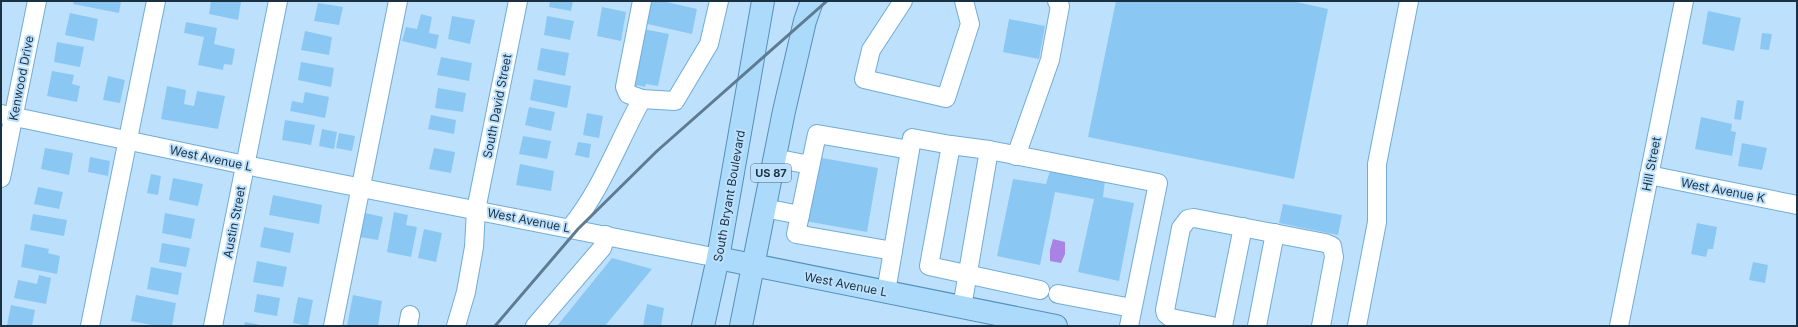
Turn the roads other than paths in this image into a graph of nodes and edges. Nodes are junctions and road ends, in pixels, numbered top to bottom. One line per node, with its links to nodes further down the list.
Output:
1 (37, 1): 16 (street, Kenwood Drive)
2 (156, 1): 17 (street)
3 (278, 1): 23 (street, Austin Street)
4 (398, 1): 27 (street)
5 (518, 1): 30 (street, South David Street)
6 (642, 1): 15 (street)
7 (719, 1): 15 (street)
8 (763, 1): 37 (main road, South Bryant Boulevard / US 87)
9 (903, 1): 10 (street)
10 (964, 1)
11 (1057, 1): 21 (street)
12 (1409, 1): 58 (street)
13 (1684, 1): 25 (street, Hill Street)
14 (809, 11): 22 (main road, US 87)
15 (642, 99): 33 (street)
16 (7, 115): 17 (street, West Avenue L); 26 (street, Kenwood Drive)
17 (128, 140): 23 (street, West Avenue L); 45 (street)
18 (951, 145): 19 (street); 20 (street); 39 (street)
19 (910, 150): 24 (street); 36 (street)
20 (990, 150): 21 (street); 39 (street)
21 (1016, 156): 44 (street)
22 (774, 158): 24 (street); 29 (main road, US 87)
23 (245, 165): 27 (street, West Avenue L); 46 (street, Austin Street)
24 (810, 165): 31 (street)
25 (1649, 175): 28 (street, West Avenue K); 59 (street, Hill Street)
26 (1, 178)
27 (360, 187): 30 (street, West Avenue L); 47 (street)
28 (1797, 205)
29 (764, 208): 31 (street); 38 (main road, US 87)
30 (476, 210): 33 (street, West Avenue L); 48 (street, South David Street)
31 (800, 215): 36 (street)
32 (1243, 227): 34 (street); 54 (street); 55 (street)
33 (570, 228): 35 (street, West Avenue L)
34 (1275, 234): 56 (street); 57 (street)
35 (606, 235): 37 (street, West Avenue L); 49 (street)
36 (892, 251): 41 (street)
37 (718, 258): 38 (main road, West Avenue L); 50 (main road, South Bryant Boulevard / US 87)
38 (752, 264): 41 (main road, West Avenue L); 51 (main road, US 87)
39 (968, 276): 40 (street); 43 (street)
40 (1040, 290)
41 (886, 292): 43 (main road, West Avenue L)
42 (1058, 294): 44 (street)
43 (962, 307): 52 (main road, West Avenue L)
44 (1132, 308): 53 (street)
45 (90, 326)
46 (213, 326)
47 (333, 326)
48 (456, 326)
49 (535, 326)
50 (703, 326)
51 (741, 326)
52 (1056, 326)
53 (1129, 326)
54 (1212, 326)
55 (1223, 326)
56 (1257, 326)
57 (1321, 326)
58 (1357, 326)
59 (1619, 326)

